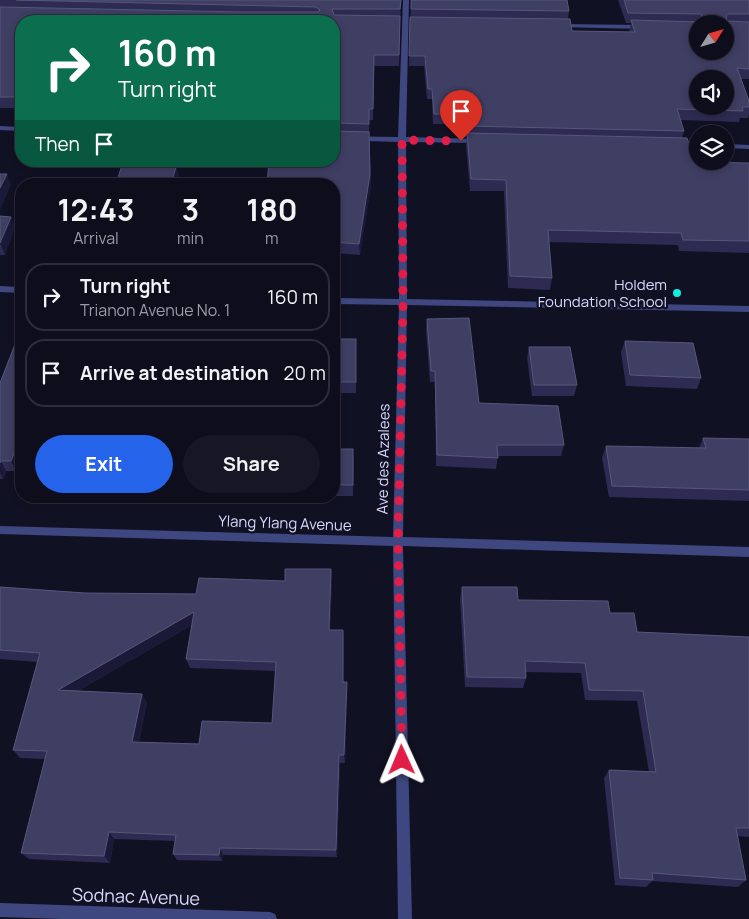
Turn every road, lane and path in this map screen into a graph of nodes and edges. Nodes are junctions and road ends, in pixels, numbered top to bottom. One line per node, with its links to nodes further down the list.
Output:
1 (406, 0): 2 (street, Ave des Azalees)
2 (401, 23): 3 (street); 9 (street, Ave des Azalees)
3 (415, 23)
4 (552, 25): 5 (street)
5 (649, 27)
6 (0, 128): 7 (street)
7 (15, 129)
8 (340, 138): 9 (street)
9 (402, 140): 10 (street); 18 (street, Ave des Azalees)
10 (491, 142)
11 (668, 145): 12 (street)
12 (689, 146)
13 (734, 146): 14 (street)
14 (749, 147)
15 (0, 289): 16 (street)
16 (15, 290)
17 (340, 301): 18 (street)
18 (403, 304): 19 (street); 21 (street, Ave des Azalees)
19 (749, 309)
20 (0, 530): 21 (street, Ylang Ylang Avenue)
21 (398, 542): 22 (street, Ylang Ylang Avenue); 25 (street, Ave des Azalees)
22 (749, 552)
23 (0, 910): 24 (street, Sodnac Avenue)
24 (270, 919)
25 (405, 919)

